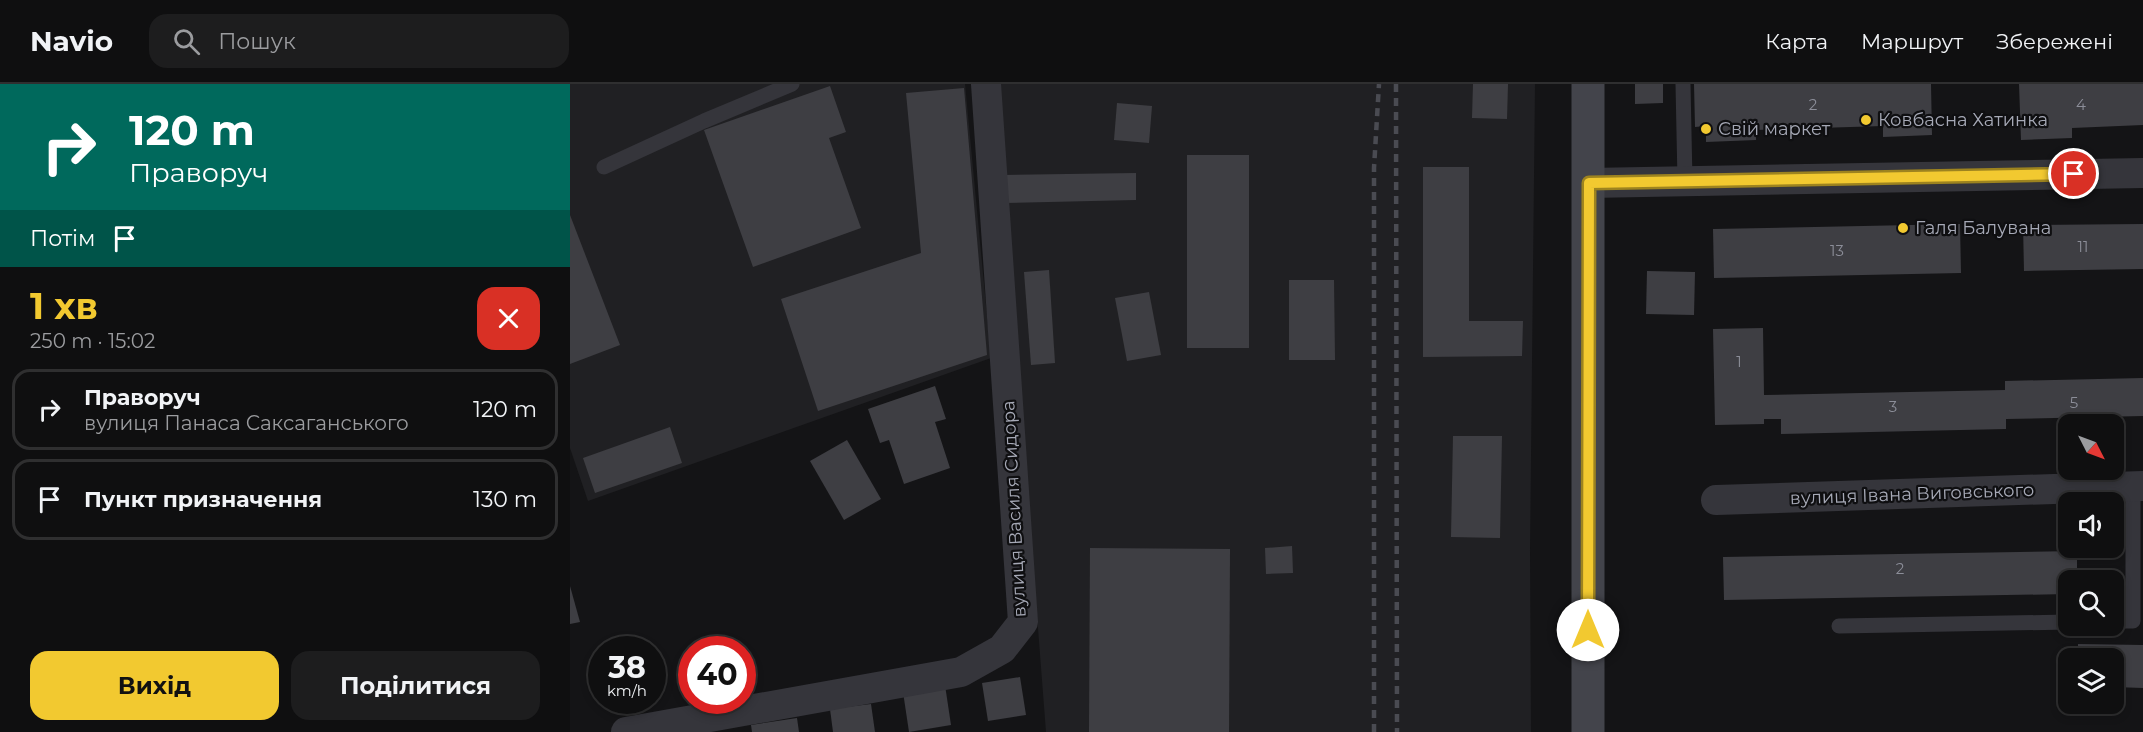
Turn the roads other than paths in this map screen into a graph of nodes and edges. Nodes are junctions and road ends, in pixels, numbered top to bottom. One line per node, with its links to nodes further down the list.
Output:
1 (792, 84): 5 (lane)
2 (986, 84): 14 (street, вулиця Василя Сидора)
3 (1588, 84): 8 (street)
4 (1683, 84): 7 (lane)
5 (604, 167)
6 (2143, 173): 7 (street)
7 (1685, 181): 8 (street)
8 (1589, 183): 15 (street)
9 (2138, 486): 10 (street, вулиця Івана Виговського); 11 (lane)
10 (1716, 500)
11 (2138, 620)
12 (2058, 622): 13 (lane)
13 (1839, 627)
14 (626, 732)
15 (1588, 732)

